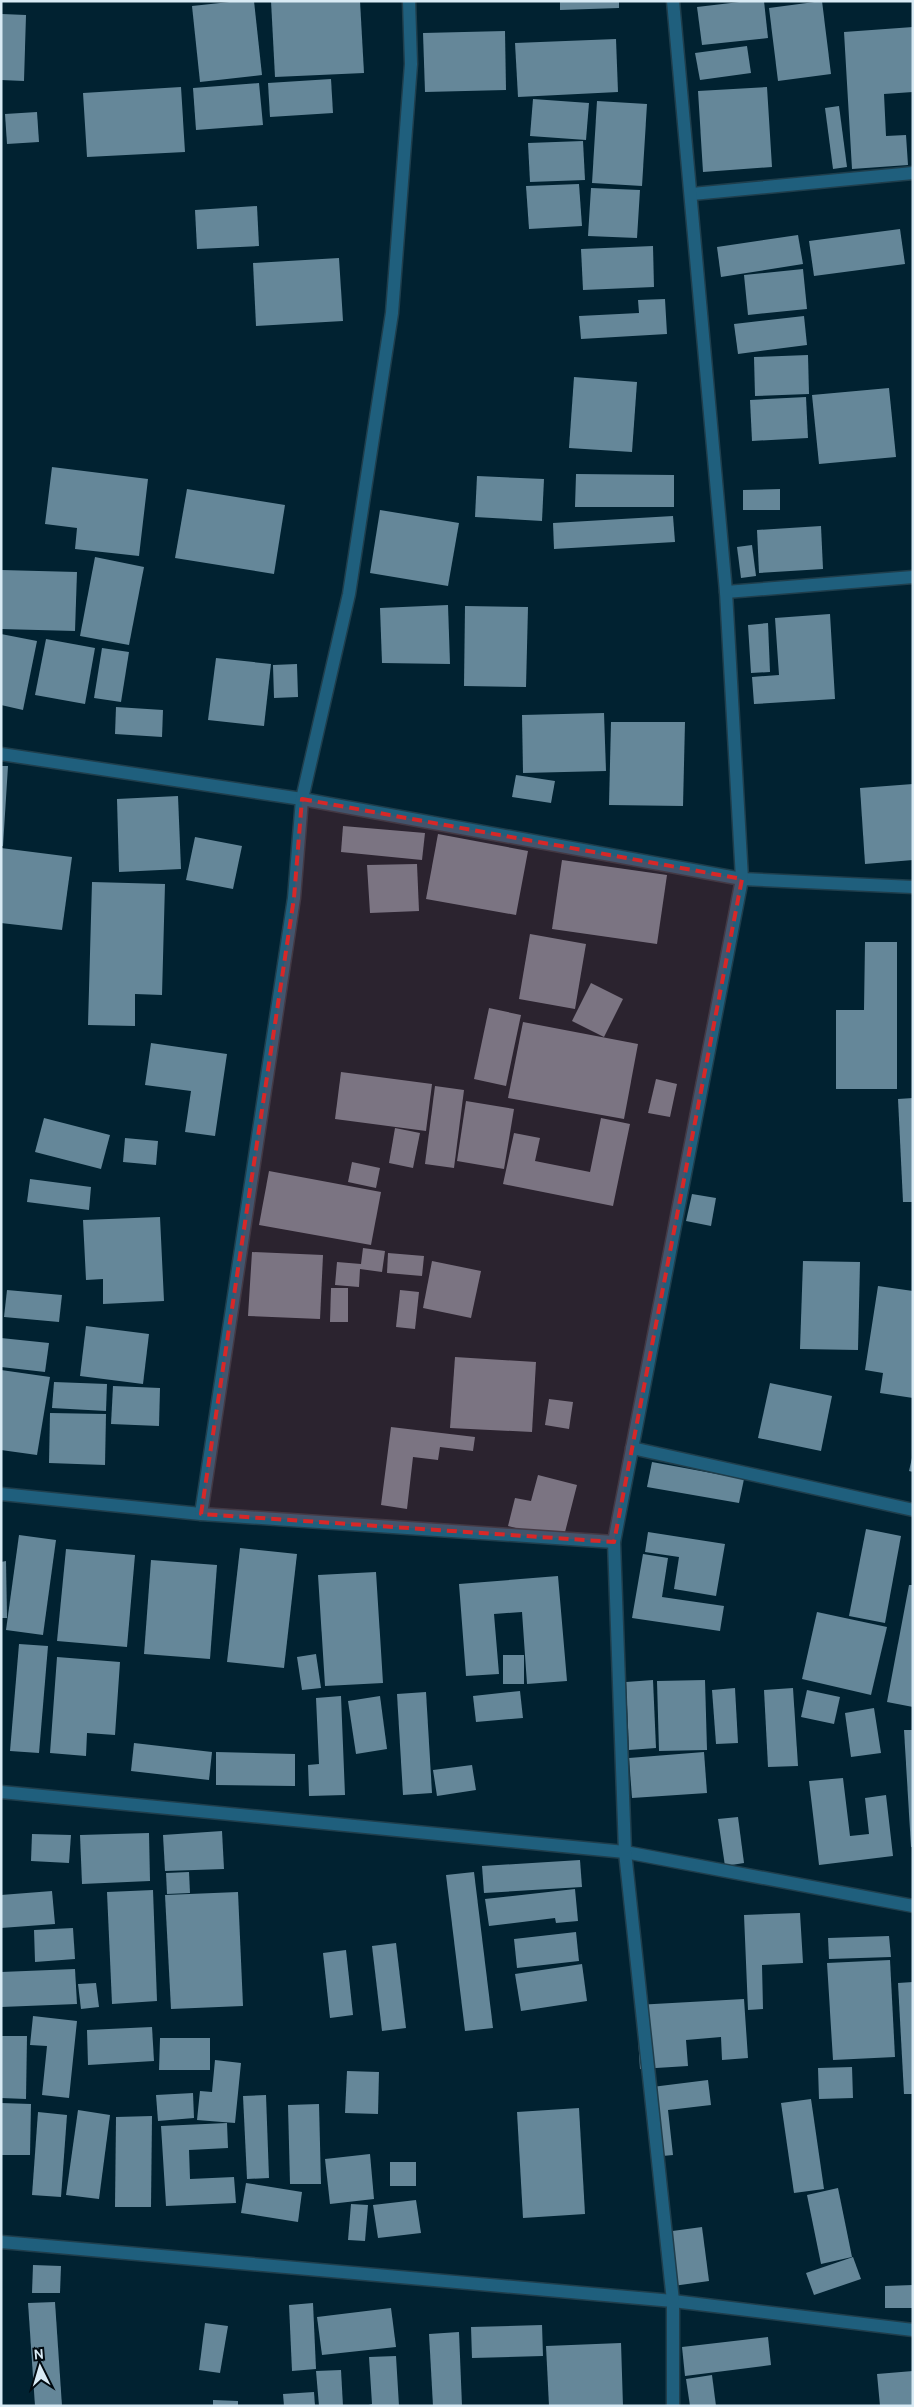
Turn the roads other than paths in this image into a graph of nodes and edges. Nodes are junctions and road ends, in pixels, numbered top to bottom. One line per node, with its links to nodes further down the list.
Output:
1 (409, 1): 8 (street)
2 (673, 1): 4 (street)
3 (913, 173): 4 (street)
4 (692, 194): 6 (street)
5 (913, 576): 6 (street)
6 (726, 592): 9 (street)
7 (1, 754): 8 (street)
8 (302, 799): 9 (street); 14 (street)
9 (742, 879): 10 (street); 11 (street)
10 (913, 887)
11 (632, 1448): 13 (street); 15 (street)
12 (1, 1494): 14 (street)
13 (913, 1510)
14 (201, 1514): 15 (street)
15 (614, 1542): 17 (street)
16 (1, 1792): 17 (street)
17 (625, 1852): 18 (street); 20 (street)
18 (913, 1906)
19 (1, 2242): 20 (street)
20 (673, 2301): 21 (street); 22 (street)
21 (913, 2330)
22 (672, 2406)

